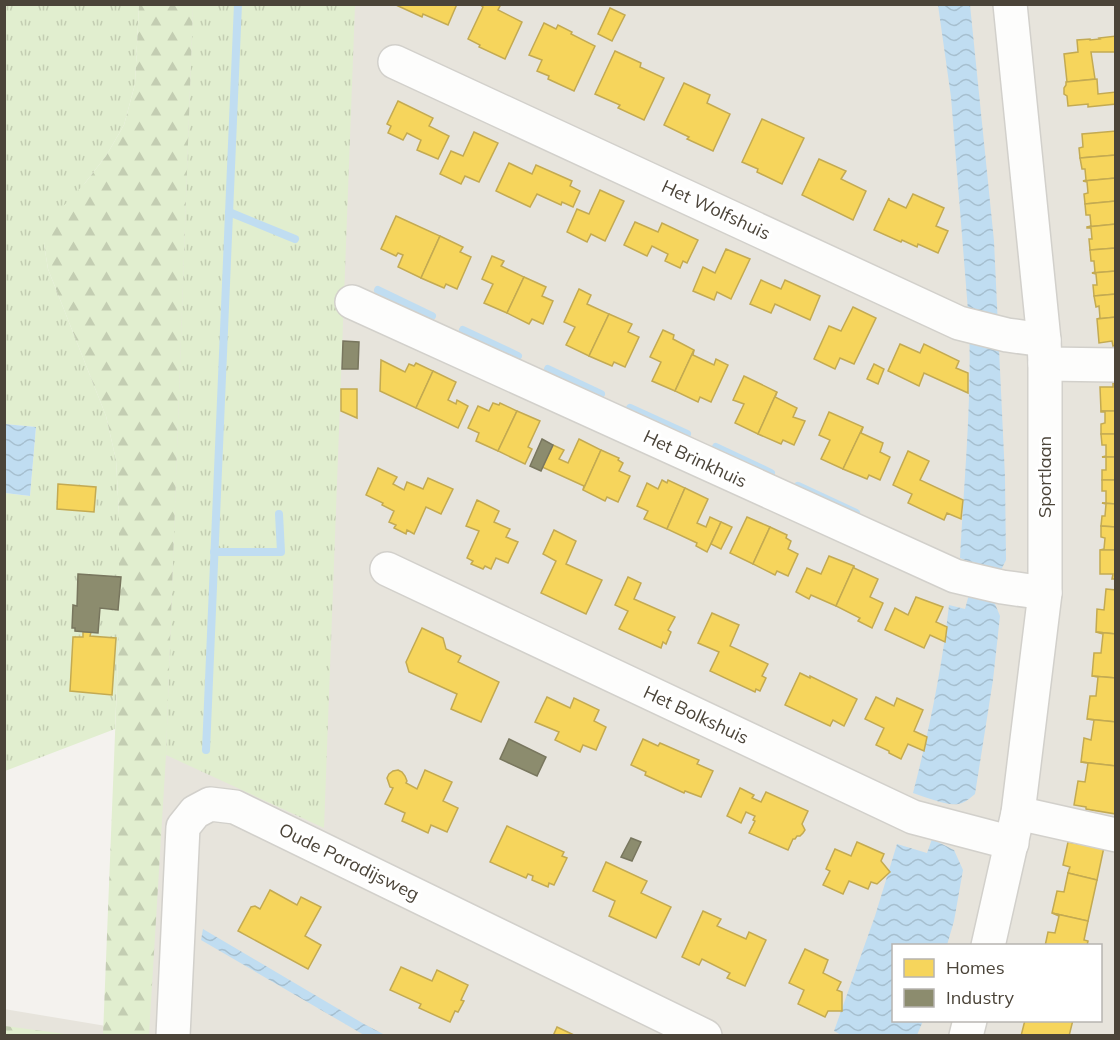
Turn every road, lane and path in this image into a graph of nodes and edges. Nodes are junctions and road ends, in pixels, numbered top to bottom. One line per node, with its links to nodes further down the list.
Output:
1 (1010, 4): 4 (street, Sportlaan)
2 (395, 62): 4 (street, Het Wolfshuis)
3 (351, 302): 7 (street, Het Brinkhuis)
4 (1045, 352): 5 (street, Het Wolfshuis); 7 (street, Sportlaan)
5 (1116, 365)
6 (387, 569): 8 (street, Het Bolkshuis)
7 (1045, 593): 8 (street, Sportlaan)
8 (1015, 828): 9 (street, Het Bolkshuis); 10 (street, Sportlaan)
9 (1116, 836)
10 (988, 944)
11 (173, 1035): 12 (street, Oude Paradijsweg)
12 (705, 1035)

